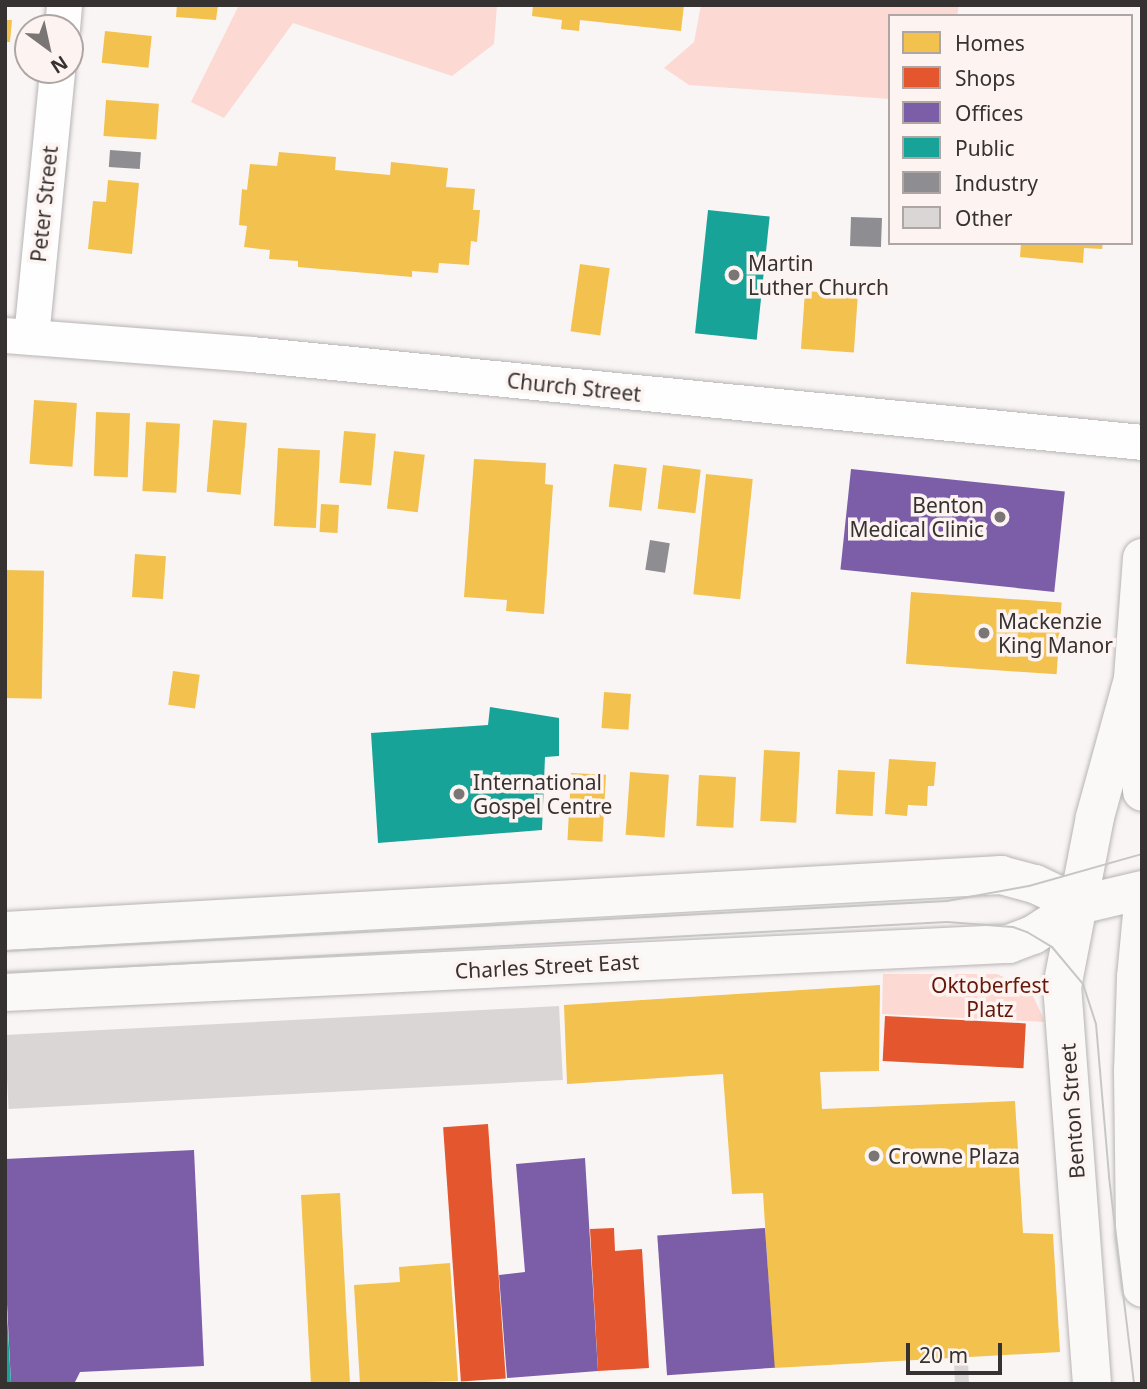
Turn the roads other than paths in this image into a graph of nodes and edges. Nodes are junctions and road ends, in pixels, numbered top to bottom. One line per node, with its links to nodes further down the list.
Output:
1 (55, 84): 2 (street, Peter Street)
2 (18, 336): 3 (street, Church Street)
3 (1142, 442)
4 (1142, 558): 5 (main road, Benton Street)
5 (1133, 679): 6 (main road, Benton Street); 8 (main road, Benton Street)
6 (1142, 792)
7 (1142, 890): 8 (main road, Charles Street East)
8 (1079, 905): 10 (main road); 11 (main road, Charles Street East); 12 (main road, Benton Street)
9 (1142, 914): 14 (main road)
10 (5, 931)
11 (1009, 944): 12 (main road); 13 (main road, Charles Street East)
12 (1062, 987): 15 (main road, Benton Street)
13 (5, 992)
14 (1142, 1288)
15 (1092, 1384)

